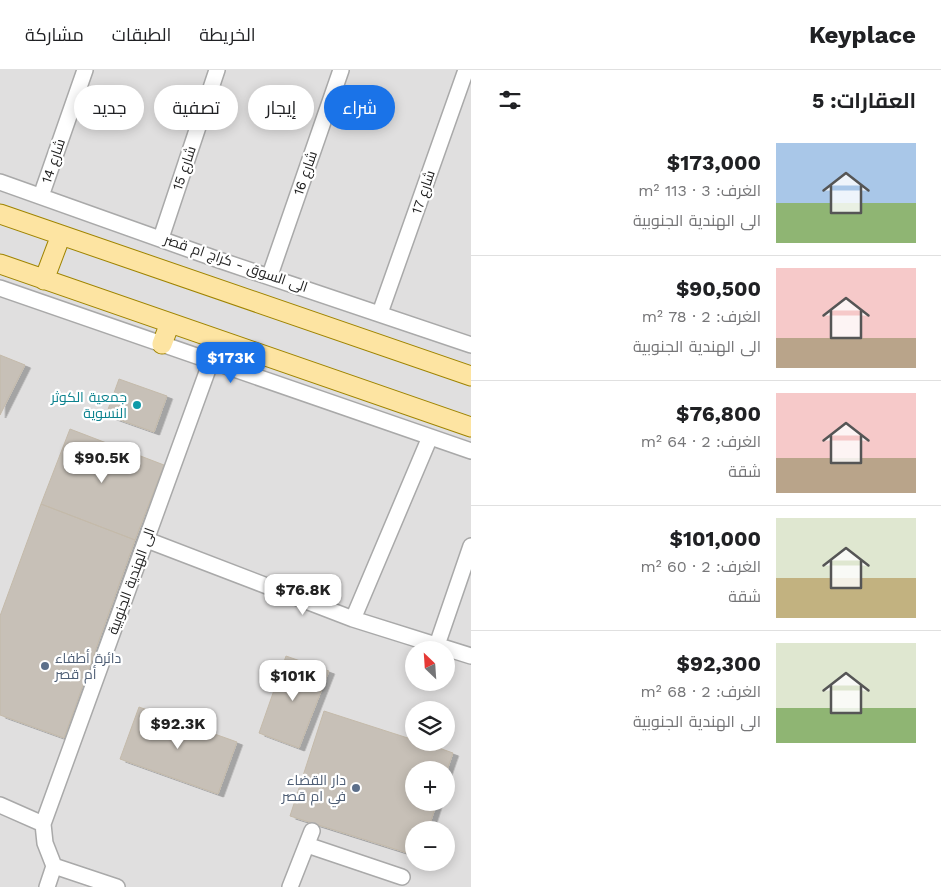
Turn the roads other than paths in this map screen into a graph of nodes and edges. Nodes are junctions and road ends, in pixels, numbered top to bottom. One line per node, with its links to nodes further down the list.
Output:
1 (85, 70): 6 (street, شارع 14)
2 (217, 70): 9 (street, شارع 15)
3 (341, 70): 11 (street, شارع 16)
4 (466, 70): 14 (street, شارع 17)
5 (0, 182): 6 (street, الى السوق - كراج ام قصر)
6 (41, 196): 9 (street, الى السوق - كراج ام قصر)
7 (0, 214): 8 (main road)
8 (61, 234): 12 (main road); 19 (main road)
9 (161, 238): 11 (street, الى السوق - كراج ام قصر)
10 (0, 264): 12 (main road)
11 (270, 275): 14 (street, الى السوق - كراج ام قصر)
12 (44, 280): 15 (main road)
13 (0, 288): 16 (street)
14 (380, 313): 17 (street, الى السوق - كراج ام قصر)
15 (170, 324): 16 (main road); 20 (main road)
16 (162, 344): 18 (street)
17 (471, 345)
18 (211, 361): 21 (street); 23 (street, الى الهندية الجنوبية)
19 (471, 376)
20 (471, 427)
21 (430, 437): 22 (street); 25 (street)
22 (471, 450)
23 (146, 540): 25 (street); 31 (street, الى الهندية الجنوبية)
24 (471, 546): 27 (street)
25 (353, 619): 26 (street)
26 (424, 641)
27 (438, 641)
28 (455, 651): 29 (street)
29 (471, 656)
30 (0, 805): 31 (street)
31 (43, 824): 32 (street, الى الهندية الجنوبية)
32 (54, 866): 34 (street); 35 (street)
33 (402, 877): 36 (street)
34 (47, 887)
35 (117, 887)
36 (290, 887)

